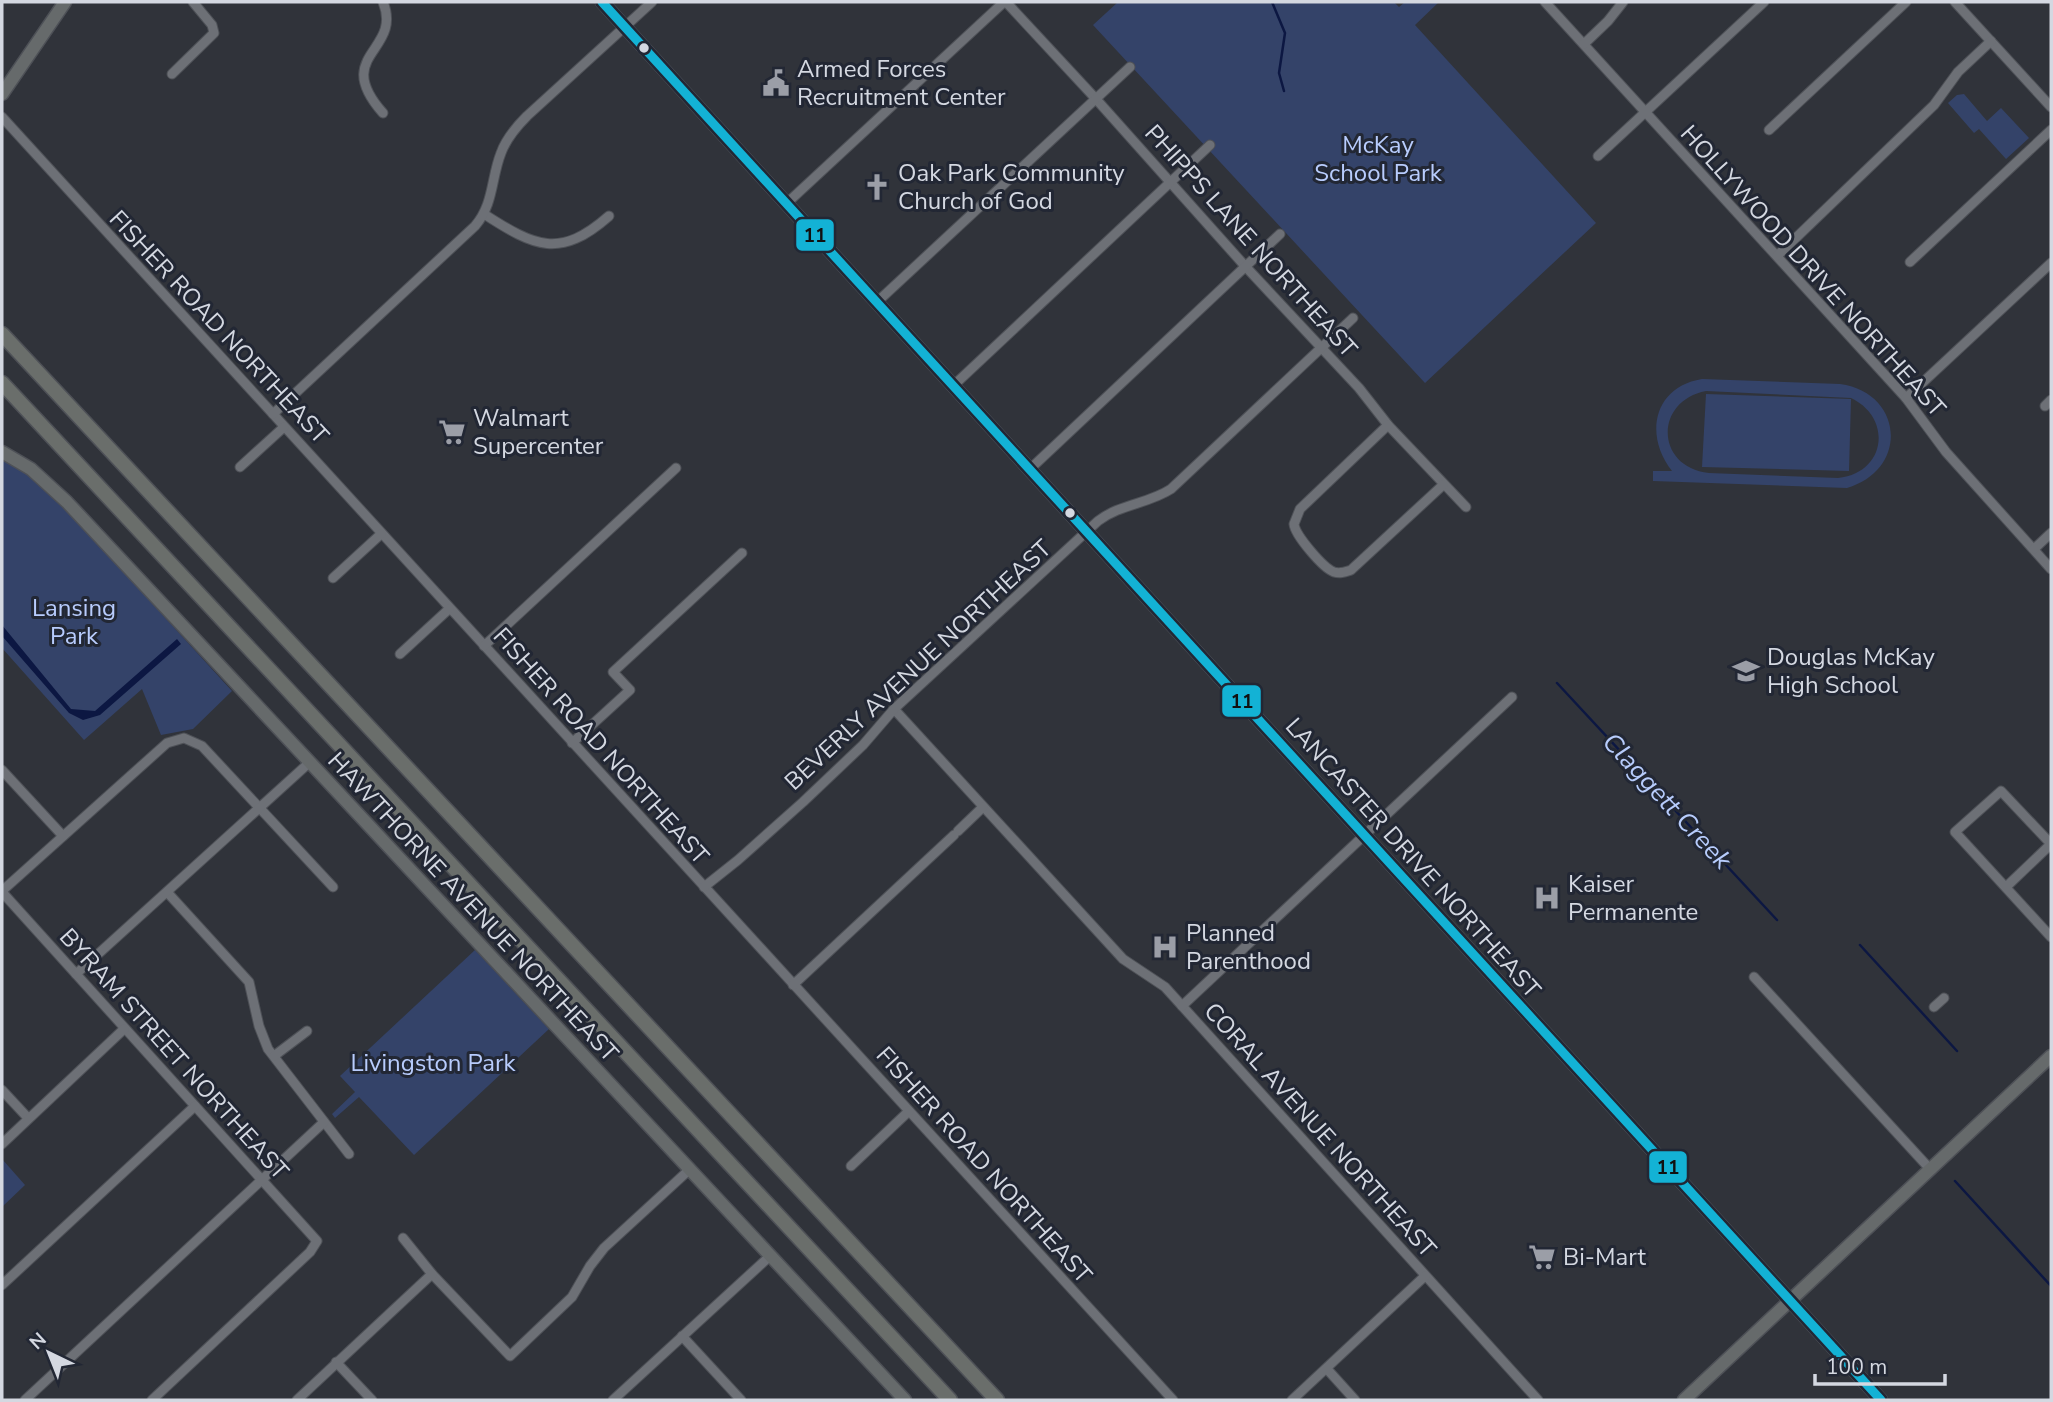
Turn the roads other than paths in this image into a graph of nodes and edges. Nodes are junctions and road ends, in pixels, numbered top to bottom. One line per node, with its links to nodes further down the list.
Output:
1 (65, 2): 17 (main road)
2 (193, 2): 16 (street)
3 (383, 2): 20 (street)
4 (602, 2): 12 (main road, LANCASTER DRIVE NORTHEAST)
5 (652, 2): 12 (street)
6 (1005, 2): 18 (street, PHIPPS LANE NORTHEAST); 28 (street)
7 (1545, 2): 14 (street, HOLLYWOOD DRIVE NORTHEAST)
8 (1623, 2): 14 (street)
9 (1764, 2): 21 (street)
10 (1906, 2): 23 (street)
11 (1955, 2): 13 (street)
12 (625, 27): 28 (main road, LANCASTER DRIVE NORTHEAST); 29 (street)
13 (1991, 41): 19 (street); 32 (street)
14 (1584, 44): 21 (street, HOLLYWOOD DRIVE NORTHEAST)
15 (1130, 67): 18 (street)
16 (172, 74)
17 (2, 94)
18 (1096, 99): 27 (street, PHIPPS LANE NORTHEAST); 36 (street)
19 (2051, 107)
20 (383, 113)
21 (1646, 113): 26 (street); 32 (street, HOLLYWOOD DRIVE NORTHEAST)
22 (2, 117): 43 (street, FISHER ROAD NORTHEAST)
23 (1769, 130)
24 (2051, 130): 33 (street)
25 (1210, 145): 27 (street)
26 (1598, 156)
27 (1170, 182): 35 (street, PHIPPS LANE NORTHEAST); 41 (street)
28 (786, 204): 36 (main road, LANCASTER DRIVE NORTHEAST)
29 (484, 214): 30 (street); 43 (street)
30 (609, 216)
31 (1279, 234): 35 (street)
32 (1777, 256): 42 (street, HOLLYWOOD DRIVE NORTHEAST)
33 (1910, 262)
34 (2051, 263): 42 (street)
35 (1245, 266): 39 (street, PHIPPS LANE NORTHEAST); 49 (street)
36 (876, 303): 41 (main road, LANCASTER DRIVE NORTHEAST)
37 (1353, 318): 39 (street, BEVERLY AVENUE NORTHEAST)
38 (2, 334): 115 (highway)
39 (1321, 348): 44 (street, PHIPPS LANE NORTHEAST); 52 (street, BEVERLY AVENUE NORTHEAST)
40 (2, 383): 114 (highway)
41 (953, 386): 49 (main road, LANCASTER DRIVE NORTHEAST)
42 (1906, 398): 55 (street, HOLLYWOOD DRIVE NORTHEAST)
43 (273, 414): 45 (street, FISHER ROAD NORTHEAST)
44 (1388, 425): 50 (street, PHIPPS LANE NORTHEAST); 50 (street)
45 (285, 427): 47 (street); 54 (street, FISHER ROAD NORTHEAST)
46 (2, 452): 65 (main road, HAWTHORNE AVENUE NORTHEAST)
47 (240, 467)
48 (677, 468): 60 (street)
49 (1029, 470): 52 (main road, LANCASTER DRIVE NORTHEAST)
50 (1443, 485): 51 (street, PHIPPS LANE NORTHEAST)
51 (1466, 507)
52 (1086, 532): 63 (street, BEVERLY AVENUE NORTHEAST); 69 (main road, LANCASTER DRIVE NORTHEAST)
53 (2051, 533): 55 (street)
54 (381, 534): 58 (street); 59 (street, FISHER ROAD NORTHEAST)
55 (2034, 549): 57 (street, HOLLYWOOD DRIVE NORTHEAST)
56 (742, 553): 64 (street)
57 (2051, 569)
58 (333, 578)
59 (449, 609): 60 (street, FISHER ROAD NORTHEAST); 61 (street)
60 (484, 646): 64 (street, FISHER ROAD NORTHEAST)
61 (400, 654)
62 (1512, 697): 69 (street)
63 (894, 709): 67 (street, CORAL AVENUE NORTHEAST); 72 (street, BEVERLY AVENUE NORTHEAST)
64 (572, 743): 72 (street, FISHER ROAD NORTHEAST)
65 (310, 762): 68 (street); 95 (main road, HAWTHORNE AVENUE NORTHEAST)
66 (2, 771): 70 (street)
67 (983, 807): 79 (street); 81 (street, CORAL AVENUE NORTHEAST)
68 (260, 808): 70 (street); 71 (street); 75 (street)
69 (1364, 835): 81 (street); 103 (main road, LANCASTER DRIVE NORTHEAST)
70 (63, 836): 74 (street)
71 (332, 887)
72 (704, 887): 79 (street, FISHER ROAD NORTHEAST)
73 (2006, 887): 73 (street); 76 (street)
74 (2, 892): 77 (street, BYRAM STREET NORTHEAST)
75 (167, 892): 77 (street); 85 (street)
76 (2051, 937)
77 (76, 974): 83 (street, BYRAM STREET NORTHEAST)
78 (1754, 977): 96 (street)
79 (793, 985): 89 (street, FISHER ROAD NORTHEAST)
80 (1944, 998): 82 (street)
81 (1182, 1006): 101 (street, CORAL AVENUE NORTHEAST)
82 (1934, 1007)
83 (124, 1029): 88 (street, BYRAM STREET NORTHEAST); 90 (street)
84 (307, 1031): 85 (street)
85 (274, 1056): 91 (street)
86 (2051, 1056): 96 (main road)
87 (2, 1090): 90 (street)
88 (195, 1106): 97 (street, BYRAM STREET NORTHEAST); 102 (street)
89 (909, 1111): 94 (street); 116 (street, FISHER ROAD NORTHEAST)
90 (28, 1118): 92 (street)
91 (324, 1122): 93 (street); 97 (street)
92 (2, 1144)
93 (349, 1154)
94 (851, 1166)
95 (689, 1170): 99 (main road, HAWTHORNE AVENUE NORTHEAST); 100 (street)
96 (1930, 1170): 103 (main road)
97 (261, 1180): 107 (street); 108 (street, BYRAM STREET NORTHEAST)
98 (403, 1238): 100 (street)
99 (770, 1256): 104 (street); 113 (main road, HAWTHORNE AVENUE NORTHEAST)
100 (432, 1274): 105 (street)
101 (1425, 1276): 106 (street); 119 (street, CORAL AVENUE NORTHEAST)
102 (2, 1285)
103 (1790, 1300): 120 (main road); 121 (main road, LANCASTER DRIVE NORTHEAST)
104 (682, 1336): 111 (street); 112 (street)
105 (336, 1363): 109 (street); 110 (street)
106 (1326, 1369): 117 (street); 118 (street)
107 (24, 1400)
108 (152, 1400)
109 (297, 1400)
110 (372, 1400)
111 (614, 1400)
112 (741, 1400)
113 (905, 1400)
114 (950, 1400)
115 (997, 1400)
116 (1173, 1400)
117 (1292, 1400)
118 (1355, 1400)
119 (1538, 1400)
120 (1684, 1400)
121 (1881, 1400)

